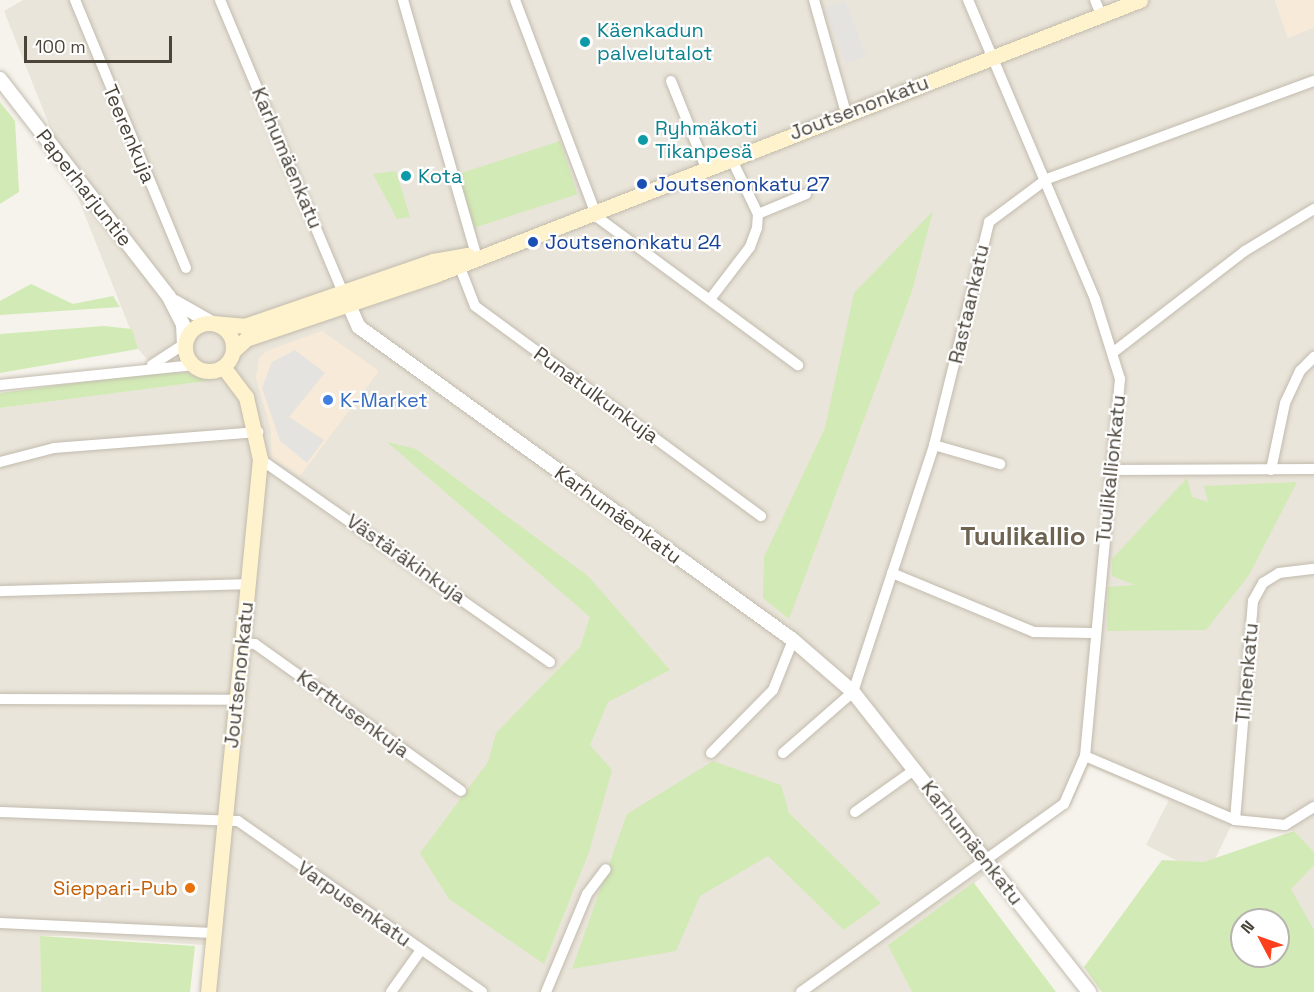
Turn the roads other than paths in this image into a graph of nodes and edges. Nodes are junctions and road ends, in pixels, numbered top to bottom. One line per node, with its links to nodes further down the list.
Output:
1 (75, 0): 24 (street, Teerenkuja)
2 (220, 0): 27 (street, Karhumäenkatu)
3 (404, 0): 22 (street)
4 (515, 0): 20 (street)
5 (814, 0): 14 (street)
6 (968, 0): 10 (street, Tuulikallionkatu)
7 (1095, 0): 9 (street)
8 (1140, 0): 9 (main road, Joutsenonkatu)
9 (1101, 15): 10 (main road, Joutsenonkatu)
10 (991, 58): 14 (main road, Joutsenonkatu); 17 (street, Tuulikallionkatu)
11 (0, 79): 25 (street, Paperharjuntie)
12 (671, 81): 16 (street)
13 (1314, 81): 17 (street, Rastaankatu)
14 (846, 113): 15 (main road, Joutsenonkatu)
15 (730, 158): 16 (main road, Joutsenonkatu); 21 (street)
16 (706, 168): 20 (main road, Joutsenonkatu)
17 (1047, 179): 31 (street, Tuulikallionkatu); 39 (street, Rastaankatu)
18 (806, 194): 21 (street)
19 (1314, 209): 31 (street)
20 (592, 210): 22 (main road, Joutsenonkatu); 26 (street)
21 (758, 214): 26 (street)
22 (476, 255): 23 (main road, Joutsenonkatu)
23 (457, 260): 27 (main road, Joutsenonkatu); 46 (street, Punatulkunkuja)
24 (186, 268)
25 (169, 297): 28 (street, Paperharjuntie); 29 (street, Paperharjuntie)
26 (711, 298): 35 (street)
27 (345, 299): 28 (main road, Joutsenonkatu); 30 (main road, Joutsenonkatu); 52 (street, Karhumäenkatu)
28 (212, 323): 29 (main road); 30 (main road)
29 (184, 344): 33 (main road); 34 (street)
30 (233, 351): 36 (main road)
31 (1115, 351): 44 (street, Tuulikallionkatu)
32 (1314, 357): 45 (street)
33 (192, 364): 34 (street); 36 (main road)
34 (152, 365): 37 (street)
35 (798, 365)
36 (223, 367): 38 (main road, Joutsenonkatu)
37 (0, 385)
38 (258, 432): 40 (main road, Joutsenonkatu); 41 (street)
39 (934, 445): 42 (street); 48 (street, Rastaankatu)
40 (261, 459): 49 (main road, Joutsenonkatu); 54 (street, Västäräkinkuja)
41 (0, 462)
42 (1000, 464)
43 (1314, 469): 45 (street)
44 (1111, 470): 45 (street); 51 (street, Tuulikallionkatu)
45 (1271, 470)
46 (761, 516)
47 (1314, 569): 67 (street, Tilhenkatu)
48 (892, 573): 51 (street); 55 (street, Rastaankatu)
49 (248, 584): 50 (street); 53 (main road, Joutsenonkatu)
50 (0, 591)
51 (1093, 633): 60 (street, Tuulikallionkatu)
52 (793, 640): 55 (street, Karhumäenkatu); 58 (street)
53 (242, 643): 57 (main road, Joutsenonkatu); 62 (street, Kerttusenkuja)
54 (550, 662)
55 (853, 692): 59 (street); 61 (street, Karhumäenkatu)
56 (0, 699): 57 (street)
57 (237, 700): 66 (main road, Joutsenonkatu)
58 (711, 753)
59 (783, 753)
60 (1085, 756): 67 (street); 68 (street, Tuulikallionkatu)
61 (915, 770): 65 (street); 68 (street, Karhumäenkatu)
62 (461, 791)
63 (1314, 807): 67 (street)
64 (0, 812): 66 (street)
65 (855, 812)
66 (226, 818): 71 (main road, Joutsenonkatu); 72 (street, Varpusenkatu)
67 (1235, 820)
68 (987, 861): 77 (street, Tuulikallionkatu); 78 (street, Karhumäenkatu)
69 (606, 869): 76 (street)
70 (0, 923): 71 (street)
71 (213, 933): 73 (main road, Joutsenonkatu)
72 (421, 950): 74 (street); 75 (street, Varpusenkatu)
73 (208, 992)
74 (392, 992)
75 (482, 992)
76 (546, 992)
77 (801, 992)
78 (1089, 992)

